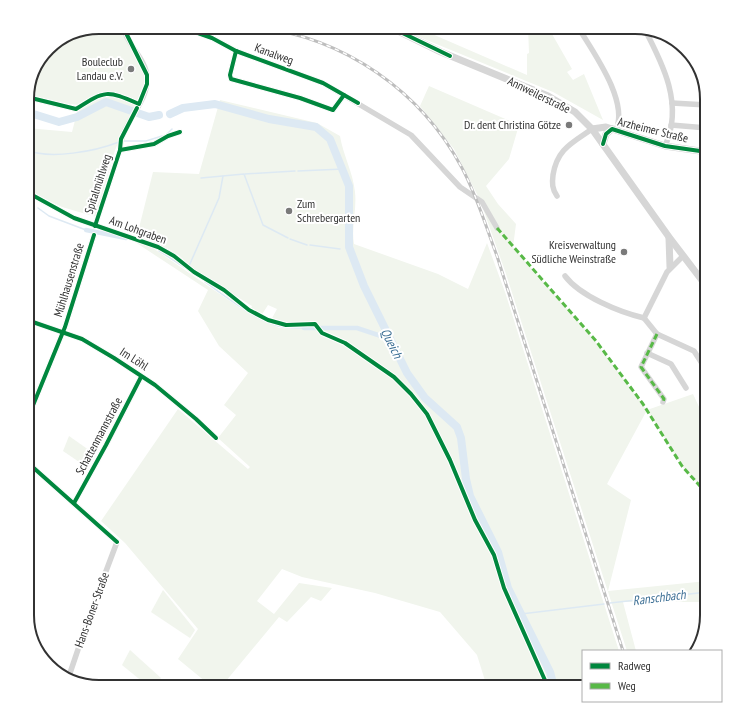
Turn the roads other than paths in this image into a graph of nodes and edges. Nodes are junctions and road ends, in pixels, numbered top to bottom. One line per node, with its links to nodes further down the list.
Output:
1 (126, 34): 11 (street, Spitalmühlweg)
2 (201, 34): 6 (street, Kanalweg)
3 (582, 34): 15 (street)
4 (406, 35): 14 (street, Annweilerstraße)
5 (648, 35): 9 (street)
6 (236, 51): 7 (street, Kanalweg); 7 (street)
7 (344, 95): 24 (street, Kanalweg)
8 (34, 99): 11 (street)
9 (672, 103): 10 (street); 12 (street)
10 (700, 104)
11 (138, 106): 18 (street, Spitalmühlweg)
12 (671, 125): 13 (street); 19 (street)
13 (700, 127)
14 (592, 129): 15 (street, Arzheimer Straße); 17 (street, Annweilerstraße); 21 (street)
15 (614, 129): 17 (street, Arzheimer Straße); 19 (street, Arzheimer Straße)
16 (180, 132): 18 (street, Spitalmühlweg)
17 (603, 144): 26 (street, Annweilerstraße)
18 (120, 146): 23 (street, Spitalmühlweg)
19 (665, 146): 20 (street, Arzheimer Straße)
20 (700, 151)
21 (557, 196)
22 (34, 198): 23 (street, Am Lohgraben)
23 (95, 226): 31 (street, Am Lohgraben)
24 (497, 228)
25 (94, 235): 34 (street, Mühlhausenstraße)
26 (669, 238): 27 (street, Annweilerstraße); 28 (street)
27 (683, 256): 28 (street); 30 (street, Annweilerstraße)
28 (670, 267): 32 (street)
29 (564, 276): 32 (street)
30 (700, 278)
31 (234, 298)
32 (644, 318): 35 (street)
33 (34, 322): 34 (street, Im Löhl)
34 (62, 332): 38 (street, Im Löhl); 40 (street, Mühlhausenstraße)
35 (657, 334): 36 (street); 37 (street)
36 (647, 353): 39 (street); 41 (street)
37 (700, 357)
38 (141, 377): 42 (street, Im Löhl); 44 (street, Schattenmannstraße)
39 (686, 388)
40 (34, 402)
41 (663, 402)
42 (216, 438)
43 (34, 468): 44 (street)
44 (74, 503): 45 (street, Hans-Boner-Straße)
45 (70, 673)

